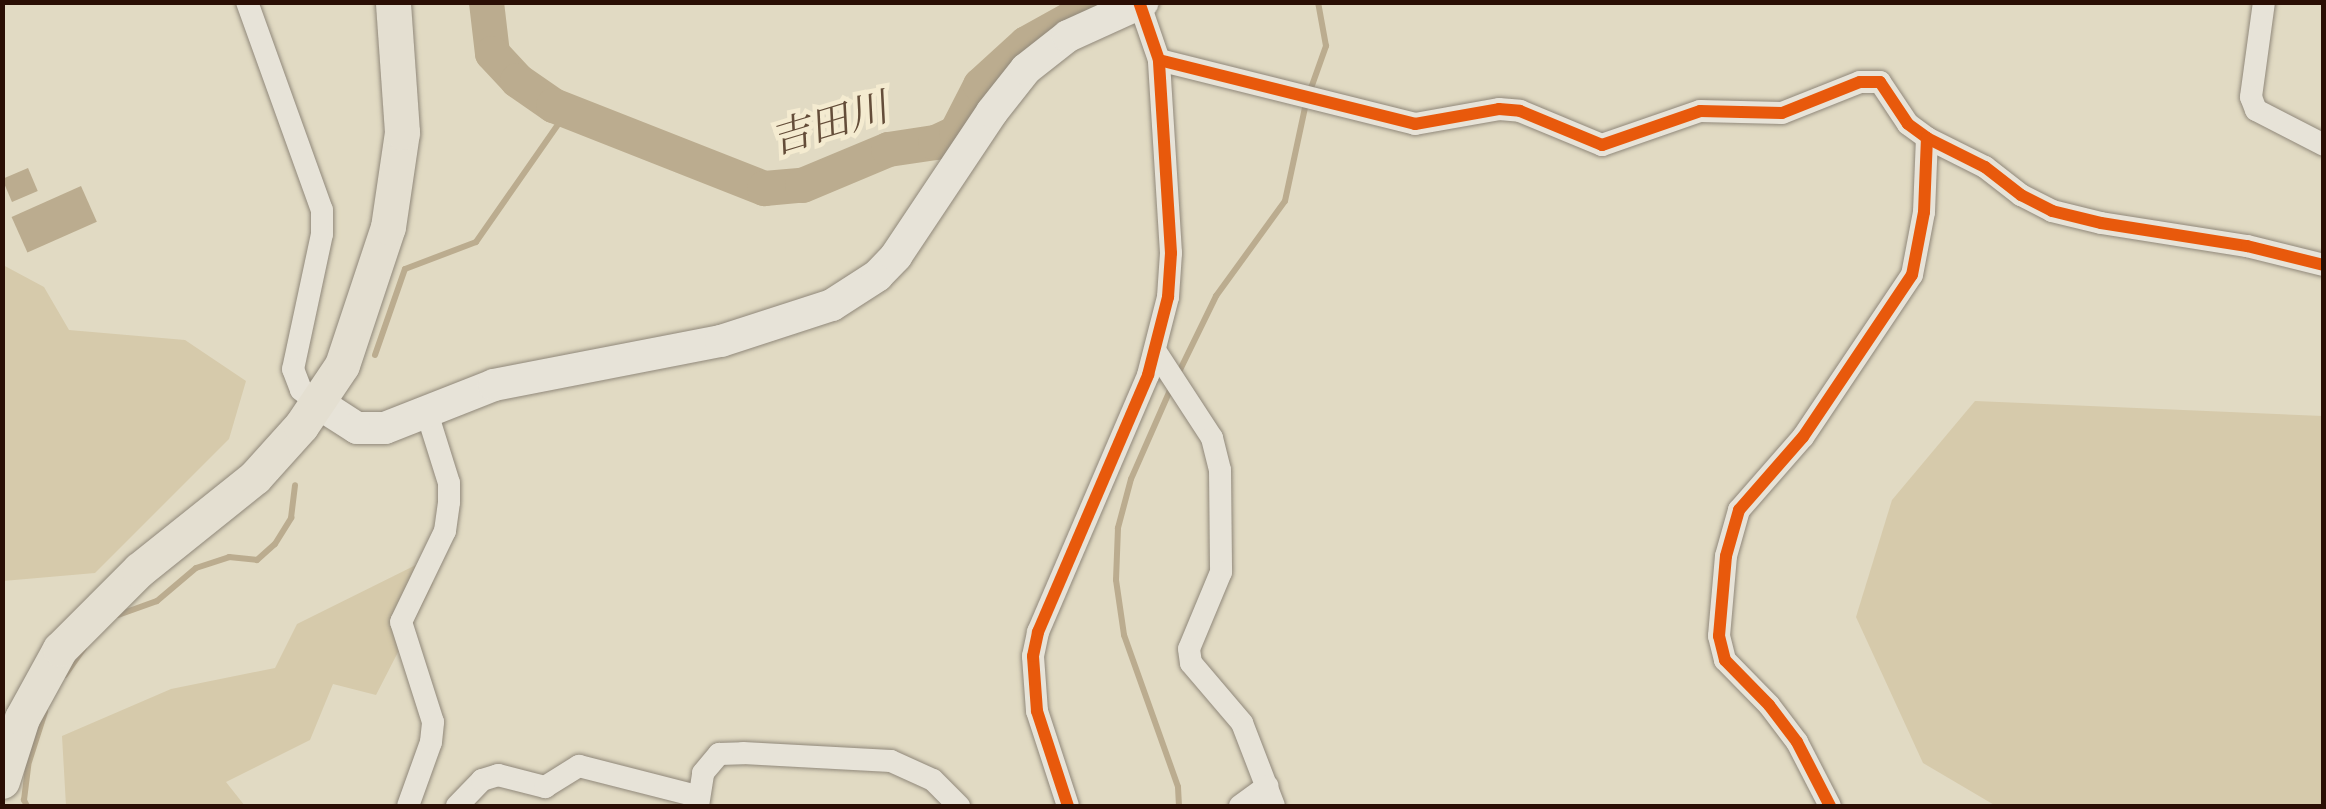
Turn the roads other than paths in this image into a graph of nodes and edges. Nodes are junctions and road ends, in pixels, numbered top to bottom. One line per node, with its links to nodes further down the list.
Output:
1 (247, 2): 10 (street)
2 (394, 2): 10 (main road)
3 (2264, 2): 7 (street)
4 (1141, 3): 5 (street); 11 (main road)
5 (1159, 60): 6 (street); 9 (street)
6 (1927, 138): 8 (street); 20 (street)
7 (2324, 145)
8 (2324, 264)
9 (1162, 358): 13 (street); 18 (street)
10 (318, 403): 11 (main road); 12 (main road)
11 (427, 413): 15 (street)
12 (2, 781)
13 (1271, 796): 19 (street)
14 (697, 801): 16 (street); 17 (street)
15 (408, 806)
16 (457, 806)
17 (959, 806)
18 (1068, 806)
19 (1240, 806)
20 (1830, 806)

